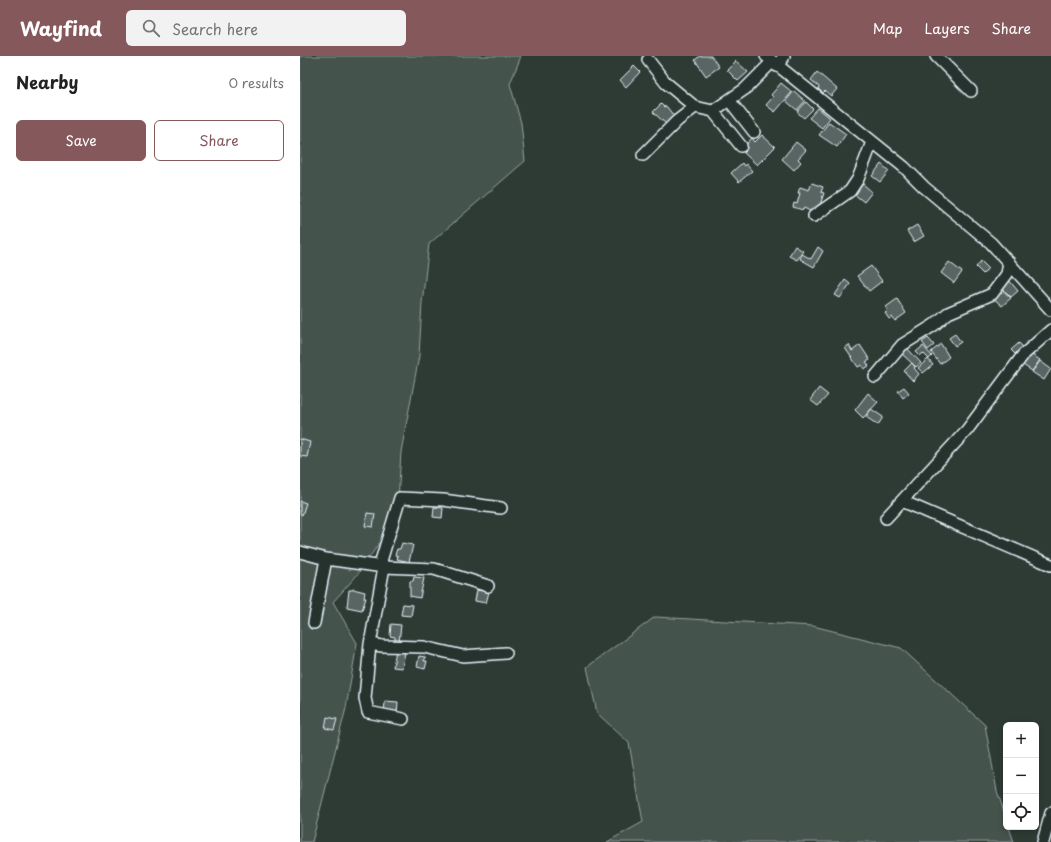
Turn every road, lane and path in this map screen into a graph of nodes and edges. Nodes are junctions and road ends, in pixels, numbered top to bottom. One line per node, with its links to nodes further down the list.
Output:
1 (784, 56): 4 (street)
2 (936, 56): 5 (street)
3 (648, 60): 7 (street)
4 (772, 61): 6 (street); 10 (street)
5 (971, 91)
6 (729, 100): 8 (street); 9 (street)
7 (695, 108): 8 (street); 12 (street)
8 (713, 111): 11 (street)
9 (754, 132)
10 (872, 142): 13 (street); 14 (street)
11 (741, 146)
12 (643, 155)
13 (814, 216)
14 (1009, 262): 15 (street); 17 (street)
15 (1051, 310)
16 (1051, 330): 18 (street)
17 (875, 377)
18 (902, 501): 20 (street); 23 (street)
19 (501, 508): 24 (street)
20 (886, 518)
21 (300, 552): 22 (street)
22 (326, 559): 24 (street); 26 (street)
23 (1051, 565)
24 (384, 567): 25 (street); 27 (street)
25 (488, 586)
26 (314, 623)
27 (370, 644): 28 (street); 29 (street)
28 (506, 653)
29 (403, 720)
30 (1051, 813): 31 (street)
31 (1043, 842)

